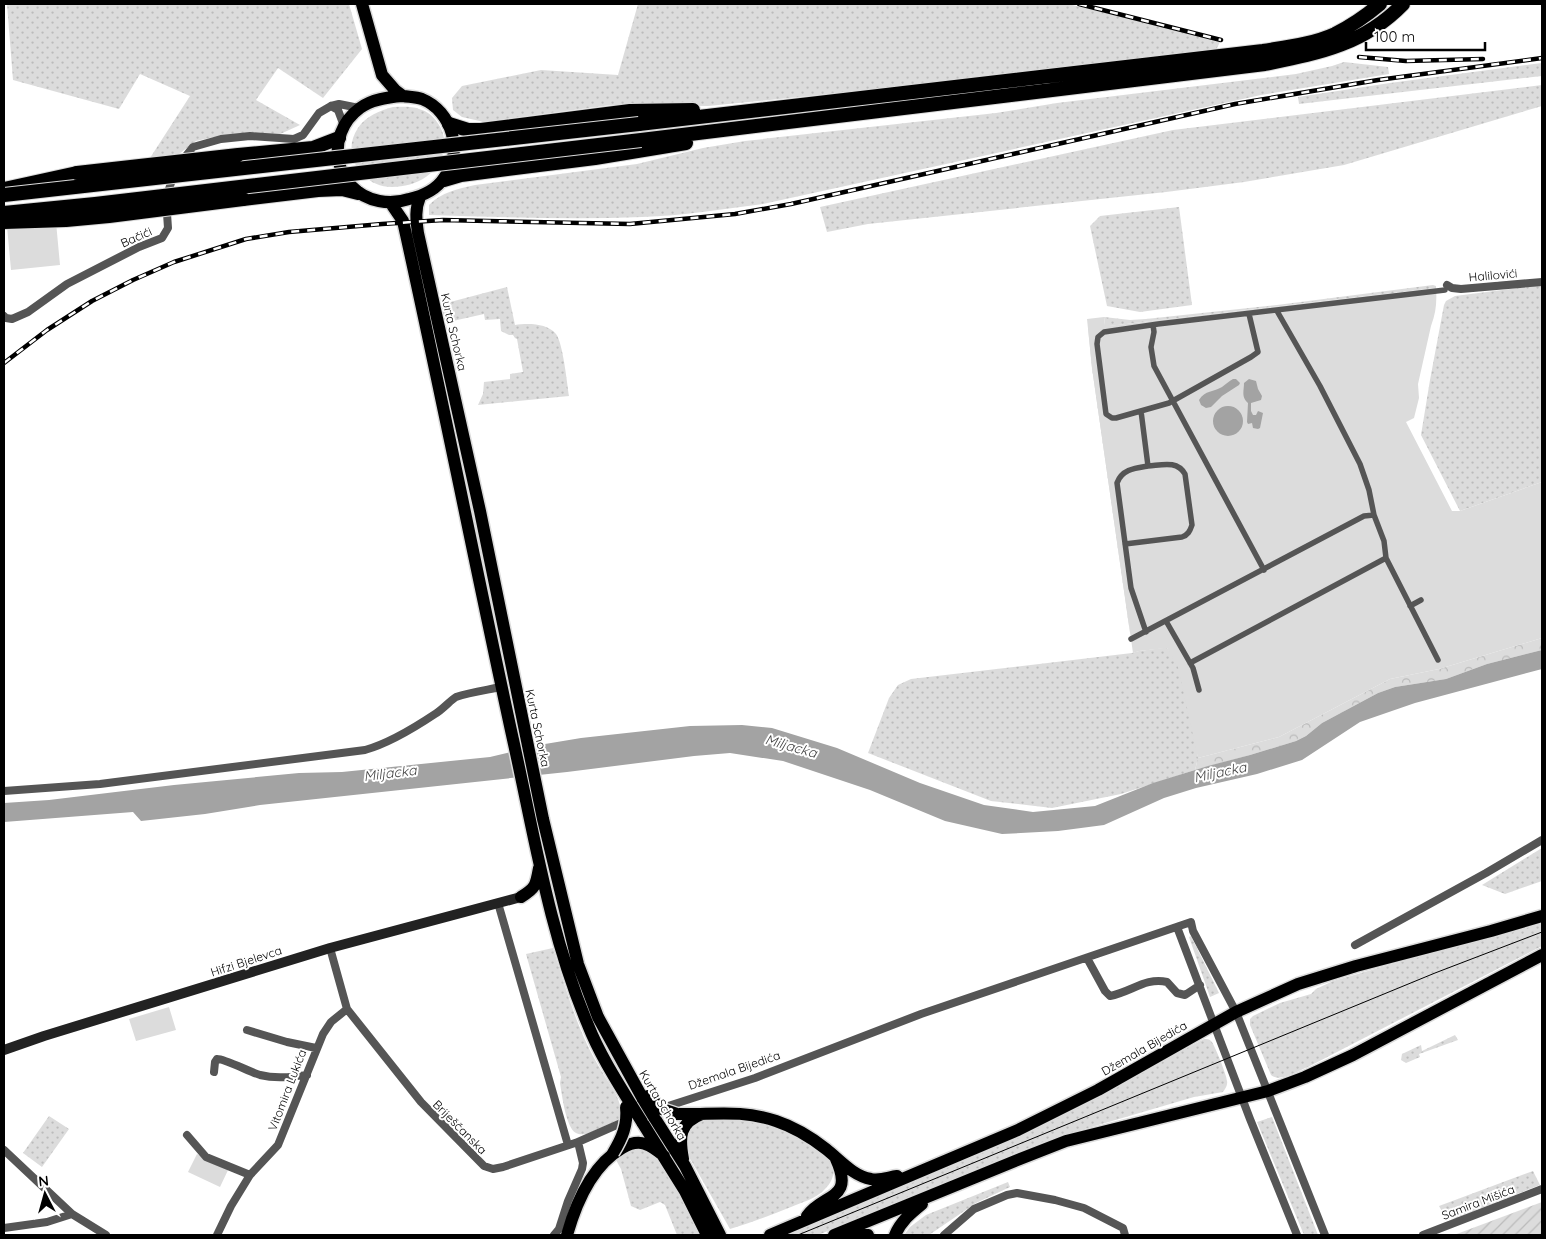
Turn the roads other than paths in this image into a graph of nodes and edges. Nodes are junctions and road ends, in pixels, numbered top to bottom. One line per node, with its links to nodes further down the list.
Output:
1 (362, 4): 4 (main road)
2 (1380, 4): 5 (highway)
3 (1403, 4): 10 (highway)
4 (382, 75): 6 (main road); 7 (main road)
5 (1005, 81): 11 (highway); 16 (highway, bridge)
6 (403, 96): 7 (main road); 11 (main road)
7 (372, 101): 9 (main road)
8 (331, 106): 9 (street); 12 (street); 25 (street, Bačići)
9 (359, 108): 12 (main road)
10 (901, 109): 13 (highway); 19 (highway, bridge)
11 (449, 124): 13 (main road)
12 (341, 132): 14 (highway, bridge); 15 (main road)
13 (444, 180): 17 (main road)
14 (4, 189)
15 (358, 193): 18 (main road); 20 (highway, bridge)
16 (4, 196)
17 (420, 197): 18 (main road); 43 (main road, Kurta Schorka)
18 (390, 202): 41 (main road, Kurta Schorka)
19 (4, 213)
20 (4, 222)
21 (1542, 282): 22 (street, Halilovići)
22 (1446, 288): 23 (street)
23 (1277, 310): 24 (street); 30 (street)
24 (1249, 314): 26 (street); 27 (street)
25 (4, 316)
26 (1153, 325): 27 (street); 28 (street)
27 (1172, 401): 28 (street); 33 (street)
28 (1141, 411): 29 (street)
29 (1148, 466): 31 (street); 31 (street)
30 (1374, 514): 32 (street); 33 (street)
31 (1125, 544): 37 (street)
32 (1386, 558): 35 (street); 40 (street)
33 (1264, 570): 36 (street)
34 (1421, 600): 35 (street)
35 (1410, 606): 39 (street)
36 (1166, 621): 37 (street); 40 (street)
37 (1146, 632): 38 (street)
38 (1131, 639)
39 (1438, 660)
40 (1190, 663): 42 (street)
41 (501, 687): 43 (main road, Kurta Schorka); 44 (street)
42 (1199, 690)
43 (519, 735): 46 (main road, Kurta Schorka); 67 (main road, Kurta Schorka)
44 (4, 791)
45 (1542, 840): 52 (street)
46 (540, 863): 47 (main road); 49 (main road, Kurta Schorka)
47 (521, 897): 48 (main road, Hifzi Bjelevca); 49 (main road)
48 (498, 903): 53 (main road, Hifzi Bjelevca); 73 (street)
49 (552, 916): 67 (main road, Kurta Schorka)
50 (1542, 916): 58 (main road, Džemala Bijedića)
51 (1177, 927): 55 (street, Džemala Bijedića); 56 (street); 58 (street, Džemala Bijedića)
52 (1355, 946)
53 (330, 948): 57 (street); 62 (main road, Hifzi Bjelevca)
54 (1542, 955): 65 (main road)
55 (1087, 958): 56 (street); 70 (street, Džemala Bijedića)
56 (1200, 985): 59 (street)
57 (347, 1009): 61 (street, Vitomira Lukića); 73 (street, Briješčanska)
58 (1236, 1012): 59 (main road, Džemala Bijedića); 65 (street)
59 (1214, 1024): 66 (street); 79 (main road, Džemala Bijedića)
60 (247, 1030): 61 (street)
61 (316, 1048): 64 (street, Vitomira Lukića)
62 (4, 1050)
63 (214, 1072): 64 (street)
64 (307, 1075): 80 (street, Vitomira Lukića)
65 (1268, 1091): 66 (main road); 101 (street)
66 (1242, 1098): 83 (main road); 100 (street)
67 (637, 1099): 68 (main road, bridge); 69 (main road, Kurta Schorka, bridge); 75 (main road, bridge)
68 (704, 1113): 77 (main road); 78 (main road)
69 (648, 1120): 76 (main road, Kurta Schorka); 78 (main road, Kurta Schorka)
70 (597, 1134): 72 (street, Briješčanska)
71 (186, 1135): 80 (street)
72 (578, 1142): 73 (street, Briješčanska); 89 (street)
73 (568, 1145)
74 (4, 1150): 84 (street)
75 (613, 1153): 76 (main road, bridge); 90 (main road)
76 (664, 1156): 81 (main road, Kurta Schorka)
77 (836, 1159): 79 (main road); 85 (main road)
78 (685, 1166): 81 (main road, Kurta Schorka)
79 (915, 1174): 85 (main road, Džemala Bijedića)
80 (250, 1175): 88 (street, Vitomira Lukića)
81 (690, 1188): 91 (main road, Kurta Schorka); 92 (main road, Kurta Schorka)
82 (1542, 1189): 102 (street, Samira Mišića)
83 (931, 1195): 94 (main road); 97 (main road)
84 (72, 1214): 86 (street); 87 (street)
85 (805, 1220): 93 (main road, Džemala Bijedića)
86 (4, 1228)
87 (106, 1235)
88 (217, 1235)
89 (554, 1235)
90 (567, 1235)
91 (707, 1235)
92 (720, 1235)
93 (770, 1235)
94 (834, 1235)
95 (847, 1235): 96 (main road)
96 (868, 1235)
97 (895, 1235)
98 (944, 1235): 99 (street)
99 (1125, 1235)
100 (1297, 1235)
101 (1325, 1235)
102 (1423, 1235)

